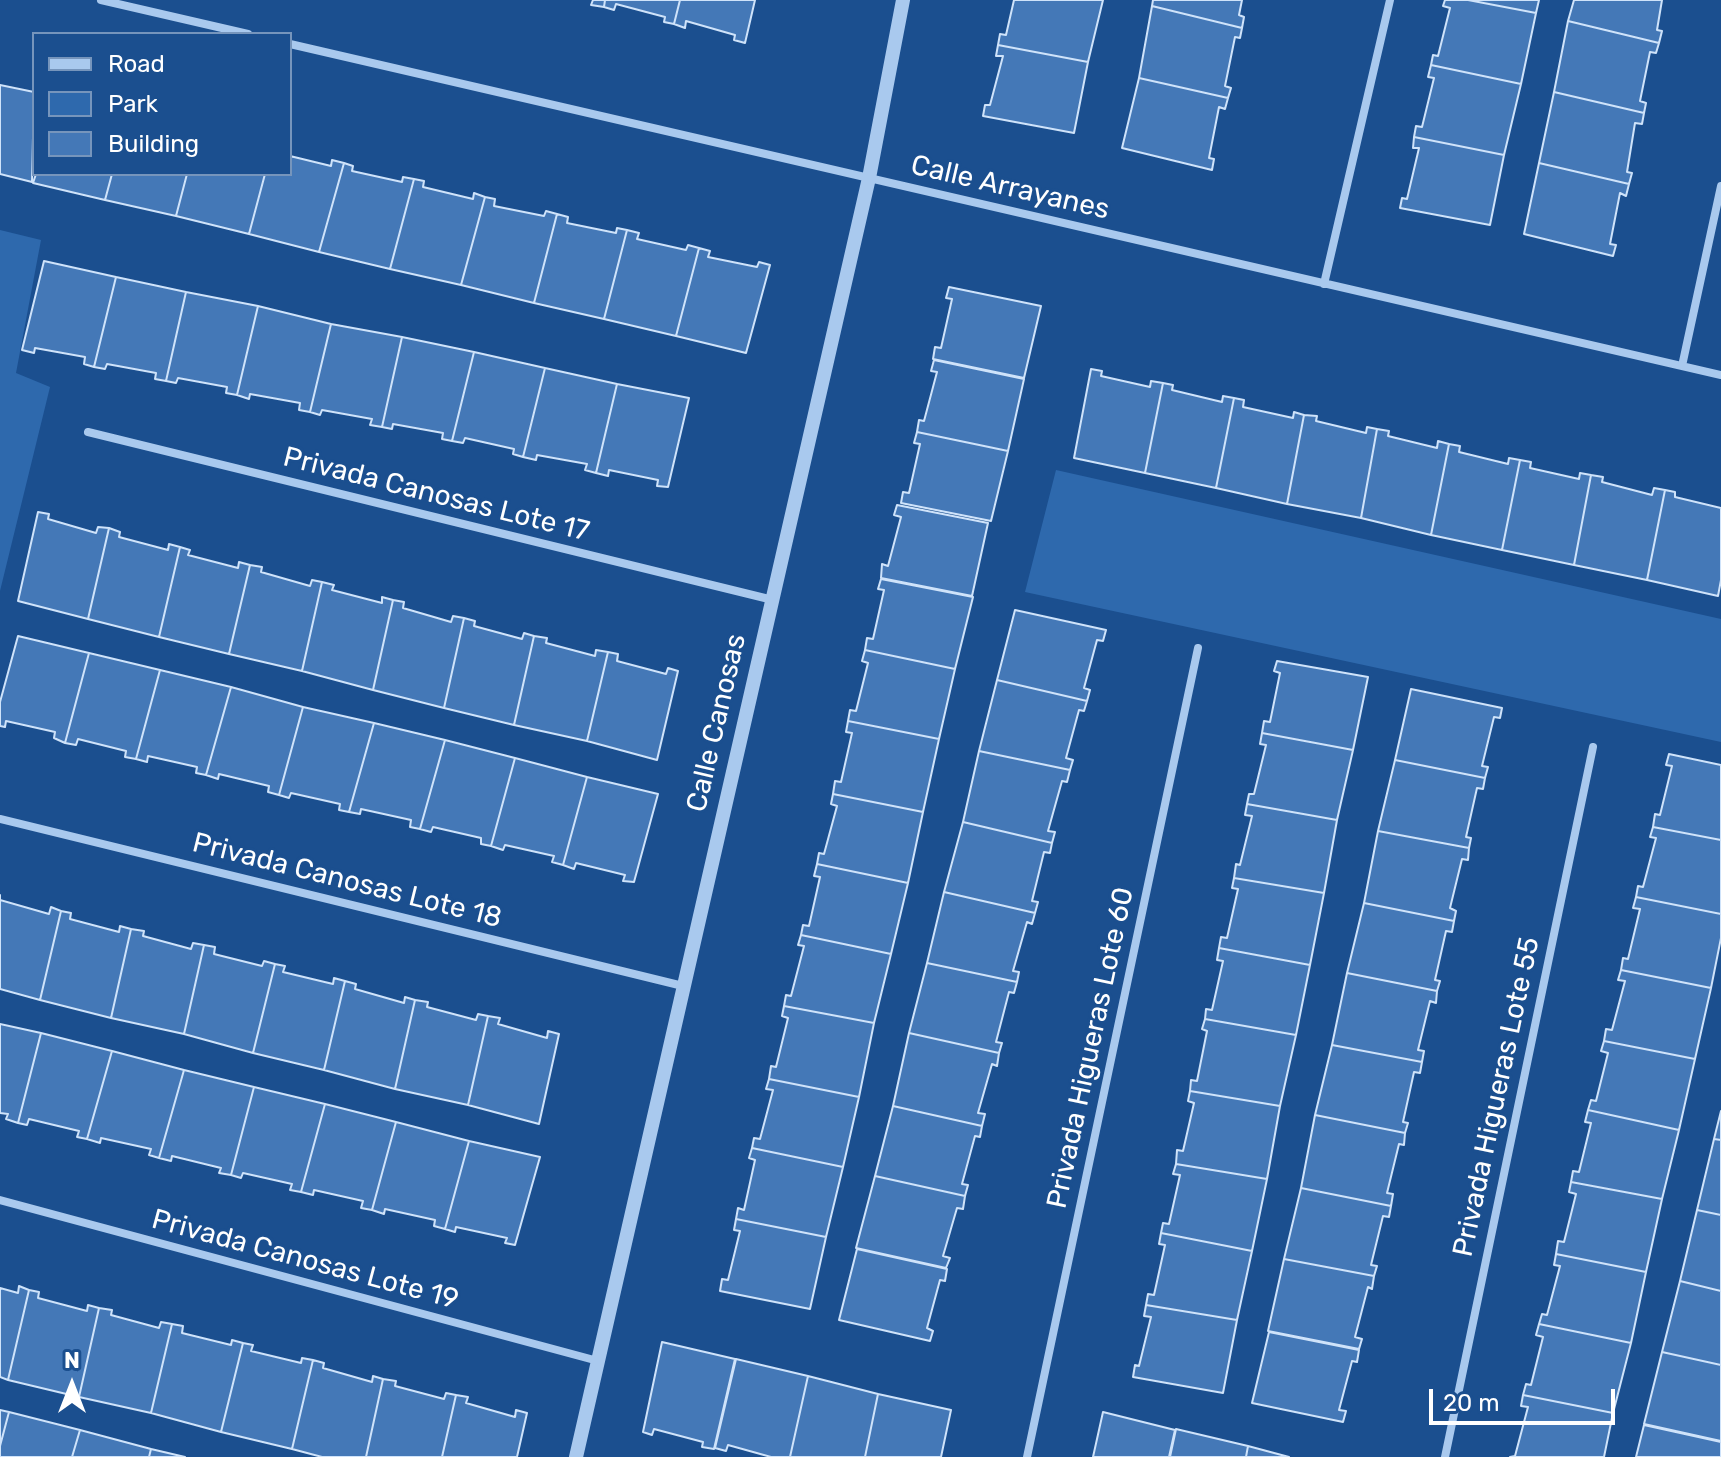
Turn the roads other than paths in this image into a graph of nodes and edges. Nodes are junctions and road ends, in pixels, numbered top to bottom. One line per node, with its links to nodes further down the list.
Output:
1 (101, 0): 4 (street)
2 (903, 0): 6 (street, Calle Canosas)
3 (1390, 0): 8 (street)
4 (239, 32)
5 (292, 44): 6 (street, Calle Arrayanes)
6 (869, 178): 8 (street, Calle Arrayanes); 12 (street, Calle Canosas)
7 (1721, 186): 9 (street)
8 (1324, 284): 9 (street, Calle Arrayanes)
9 (1682, 366): 10 (street, Calle Arrayanes)
10 (1721, 375)
11 (88, 432): 12 (street, Privada Canosas Lote 17)
12 (773, 600): 16 (street, Calle Canosas)
13 (1198, 648): 20 (street, Privada Higueras Lote 60)
14 (1593, 747): 21 (street, Privada Higueras Lote 55)
15 (0, 819): 16 (street, Privada Canosas Lote 18)
16 (683, 986): 18 (street, Calle Canosas)
17 (0, 1200): 18 (street, Privada Canosas Lote 19)
18 (598, 1361): 19 (street, Calle Canosas)
19 (576, 1457)
20 (1027, 1457)
21 (1445, 1457)

